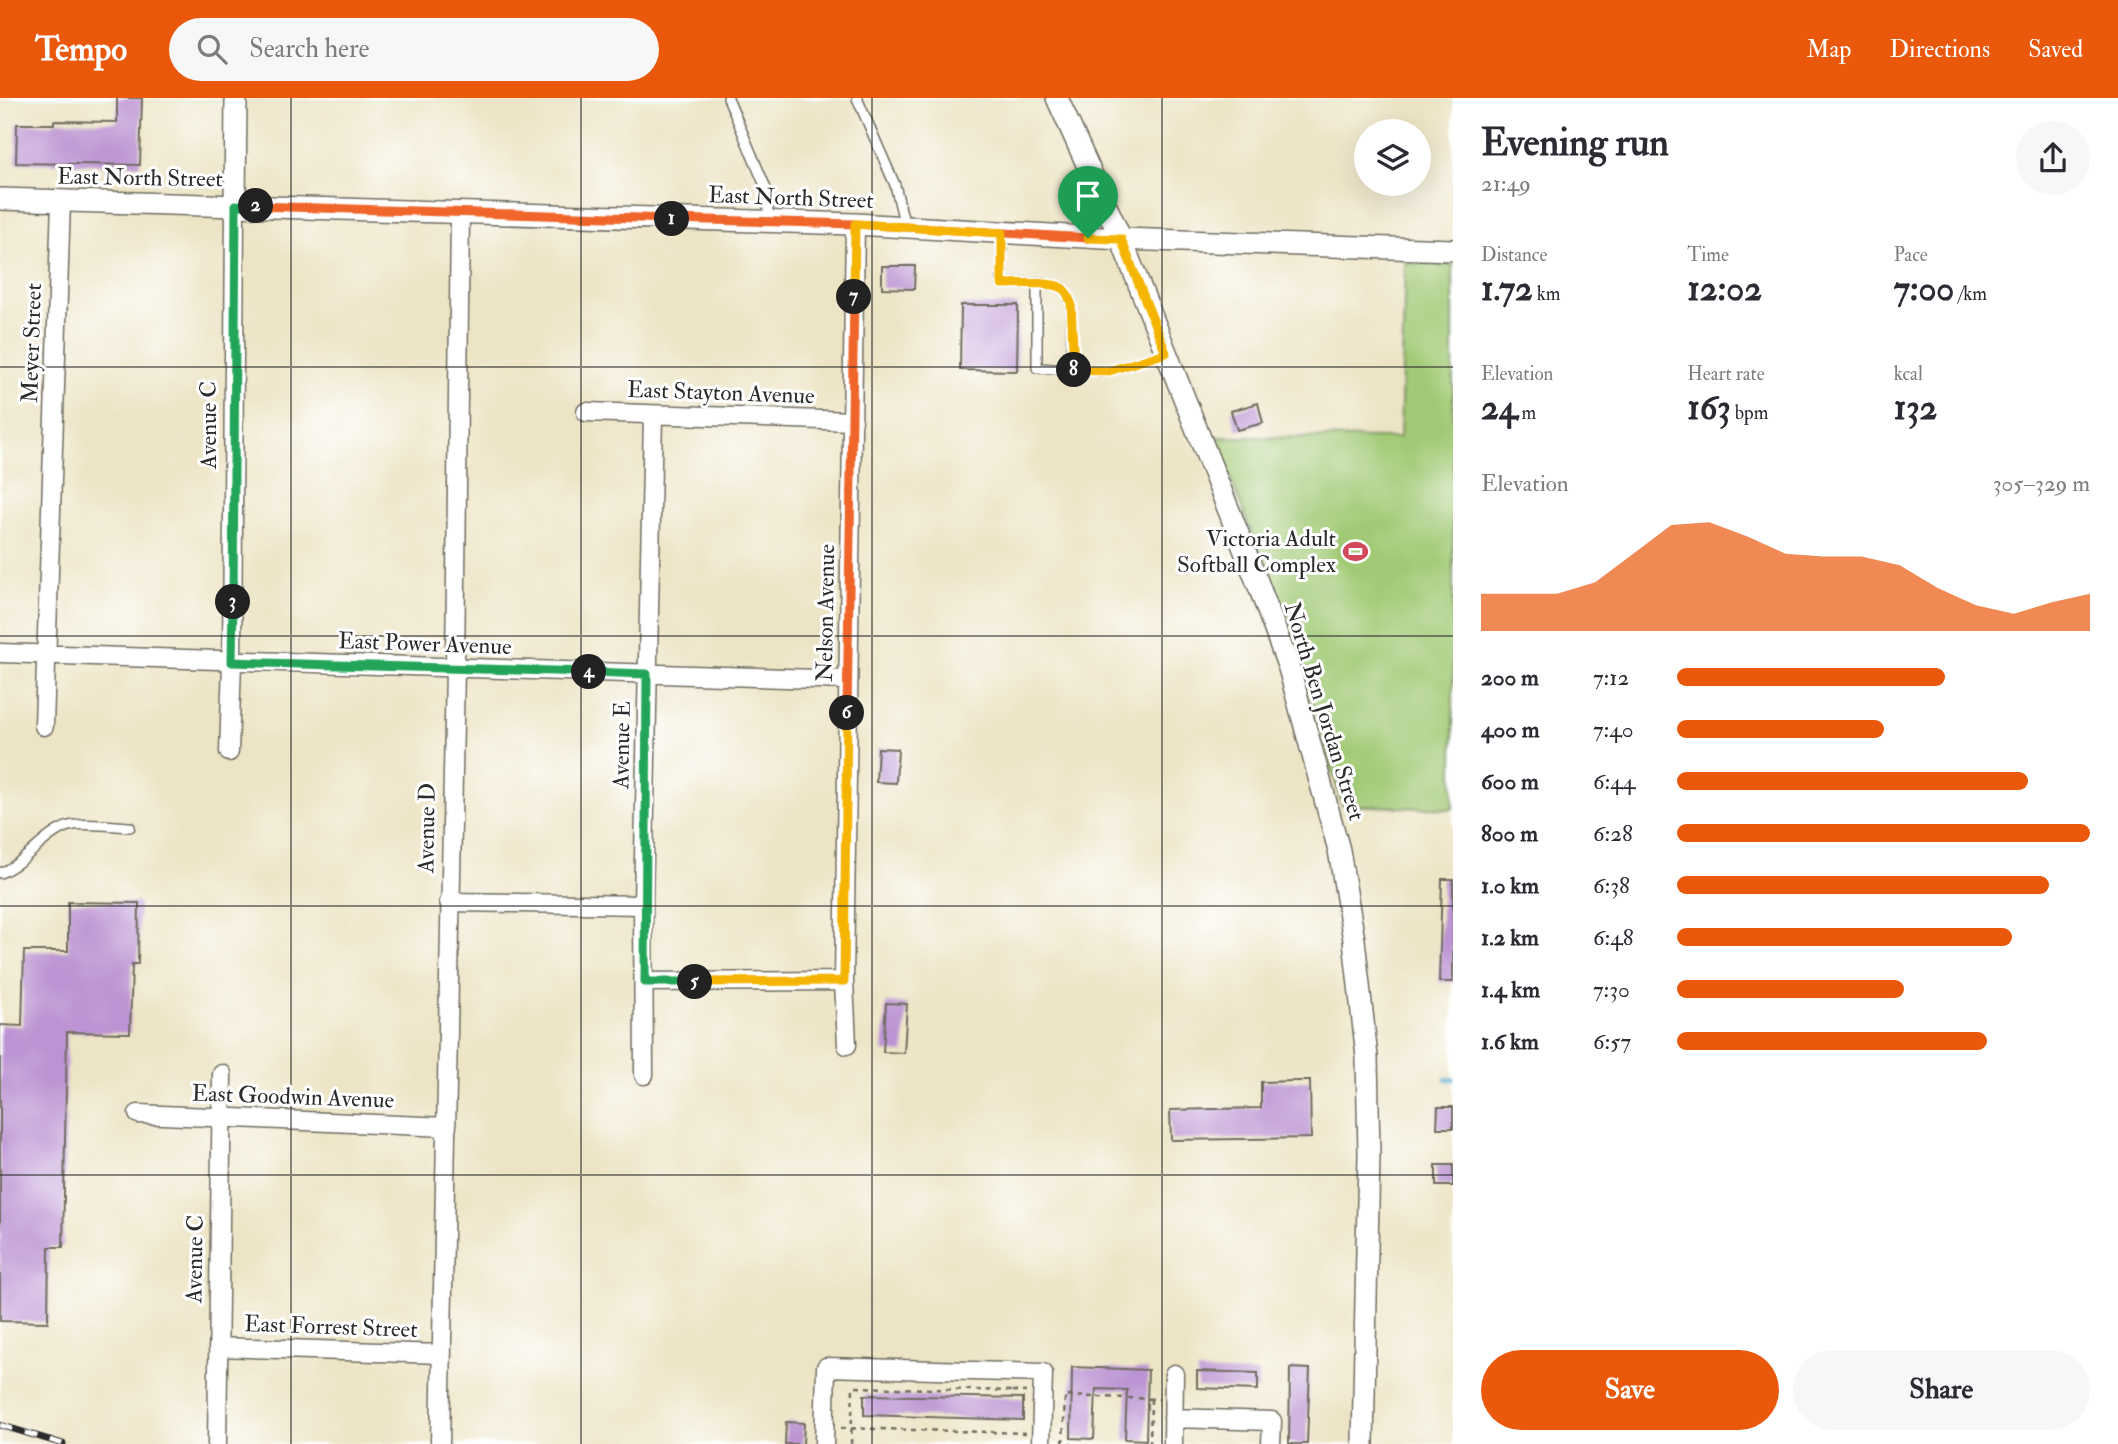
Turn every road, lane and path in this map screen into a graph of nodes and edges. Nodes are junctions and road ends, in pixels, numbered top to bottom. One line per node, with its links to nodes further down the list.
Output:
1 (236, 98): 7 (street, Avenue C)
2 (728, 98): 9 (lane)
3 (857, 98): 11 (lane)
4 (1057, 98): 13 (street, North Ben Jordan Street)
5 (0, 199): 6 (street, East North Street)
6 (61, 201): 7 (street, East North Street); 22 (street, Meyer Street)
7 (236, 205): 8 (street, East North Street); 23 (street, Avenue C)
8 (460, 212): 9 (street, East North Street); 24 (street, Avenue D)
9 (768, 222): 10 (street, East North Street)
10 (855, 224): 11 (street, East North Street); 20 (street, Nelson Avenue)
11 (905, 228): 12 (street, East North Street)
12 (1002, 233): 13 (street, East North Street); 15 (lane)
13 (1121, 239): 14 (street, East North Street); 16 (street, North Ben Jordan Street)
14 (1453, 250)
15 (1037, 284): 17 (lane); 17 (lane)
16 (1166, 353): 17 (lane); 61 (street, North Ben Jordan Street)
17 (1072, 370)
18 (586, 412): 19 (street, East Stayton Avenue)
19 (653, 415): 20 (street, East Stayton Avenue); 25 (street, Avenue E)
20 (853, 421): 26 (street, Nelson Avenue)
21 (0, 653): 22 (street, East Power Avenue)
22 (45, 654): 23 (street, East Power Avenue); 27 (street, Meyer Street)
23 (232, 662): 24 (street, East Power Avenue); 28 (street, Avenue C)
24 (455, 668): 25 (street, East Power Avenue); 31 (street, Avenue D)
25 (647, 674): 26 (street, East Power Avenue); 32 (street, Avenue E)
26 (848, 680): 33 (street, Nelson Avenue)
27 (44, 726)
28 (229, 752)
29 (130, 827): 30 (lane)
30 (0, 873)
31 (449, 902): 32 (street); 40 (street, Avenue D)
32 (643, 905): 34 (street, Avenue E)
33 (844, 981): 34 (street); 35 (street, Nelson Avenue)
34 (645, 982): 37 (street, Avenue E)
35 (847, 1045)
36 (222, 1074): 39 (street, Avenue C)
37 (644, 1075)
38 (138, 1114): 39 (street, East Goodwin Avenue)
39 (223, 1118): 40 (street, East Goodwin Avenue); 41 (street, Avenue C)
40 (447, 1127): 42 (street, Avenue D)
41 (218, 1347): 42 (street, East Forrest Street); 53 (street, Avenue C)
42 (442, 1354): 54 (street, Avenue D)
43 (1013, 1372): 45 (path); 51 (street); 52 (street)
44 (1174, 1374): 48 (street)
45 (1012, 1391): 46 (path); 50 (path)
46 (1026, 1392)
47 (1151, 1399): 48 (path); 57 (path); 58 (path)
48 (1174, 1399): 49 (street)
49 (1173, 1418): 59 (street); 60 (street)
50 (852, 1429): 51 (path); 52 (path); 55 (path)
51 (824, 1436)
52 (1035, 1437): 56 (path)
53 (217, 1444)
54 (440, 1444)
55 (851, 1444)
56 (1025, 1444)
57 (1072, 1444)
58 (1150, 1444)
59 (1172, 1444)
60 (1271, 1444)
61 (1363, 1444)

